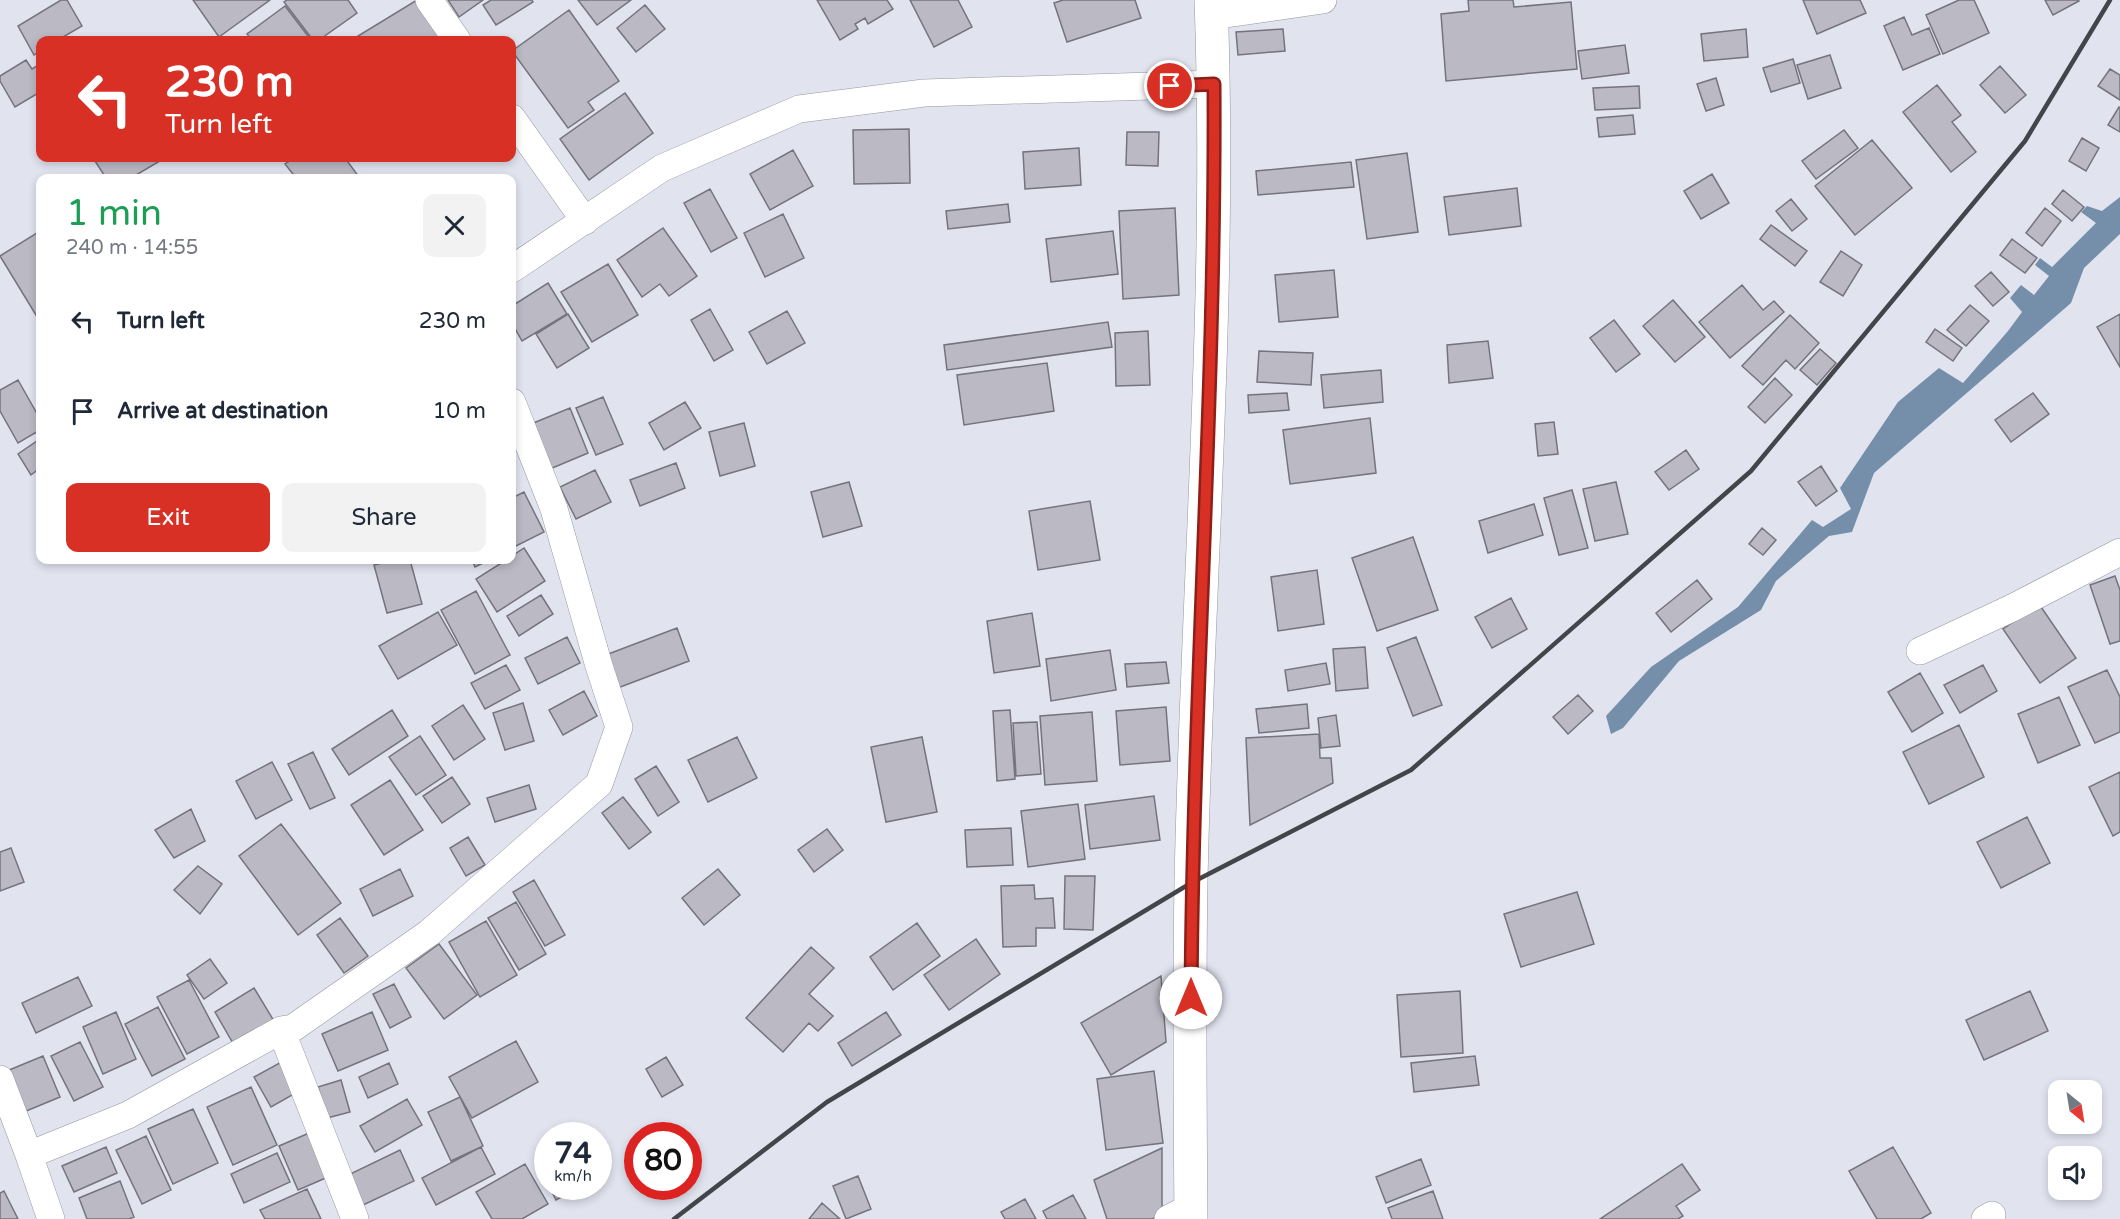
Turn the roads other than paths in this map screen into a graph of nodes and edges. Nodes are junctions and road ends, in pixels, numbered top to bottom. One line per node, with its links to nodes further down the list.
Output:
1 (429, 0): 4 (street)
2 (1323, 0): 3 (street)
3 (1211, 8): 5 (highway)
4 (454, 36)
5 (1214, 84): 7 (street); 15 (highway)
6 (516, 124): 7 (street)
7 (585, 221): 8 (street)
8 (516, 266)
9 (516, 412): 12 (street)
10 (2120, 552): 11 (street)
11 (1920, 651)
12 (281, 1030): 14 (street); 17 (street)
13 (0, 1079): 14 (street)
14 (29, 1155): 16 (street)
15 (1183, 1215)
16 (51, 1219)
17 (355, 1219)

